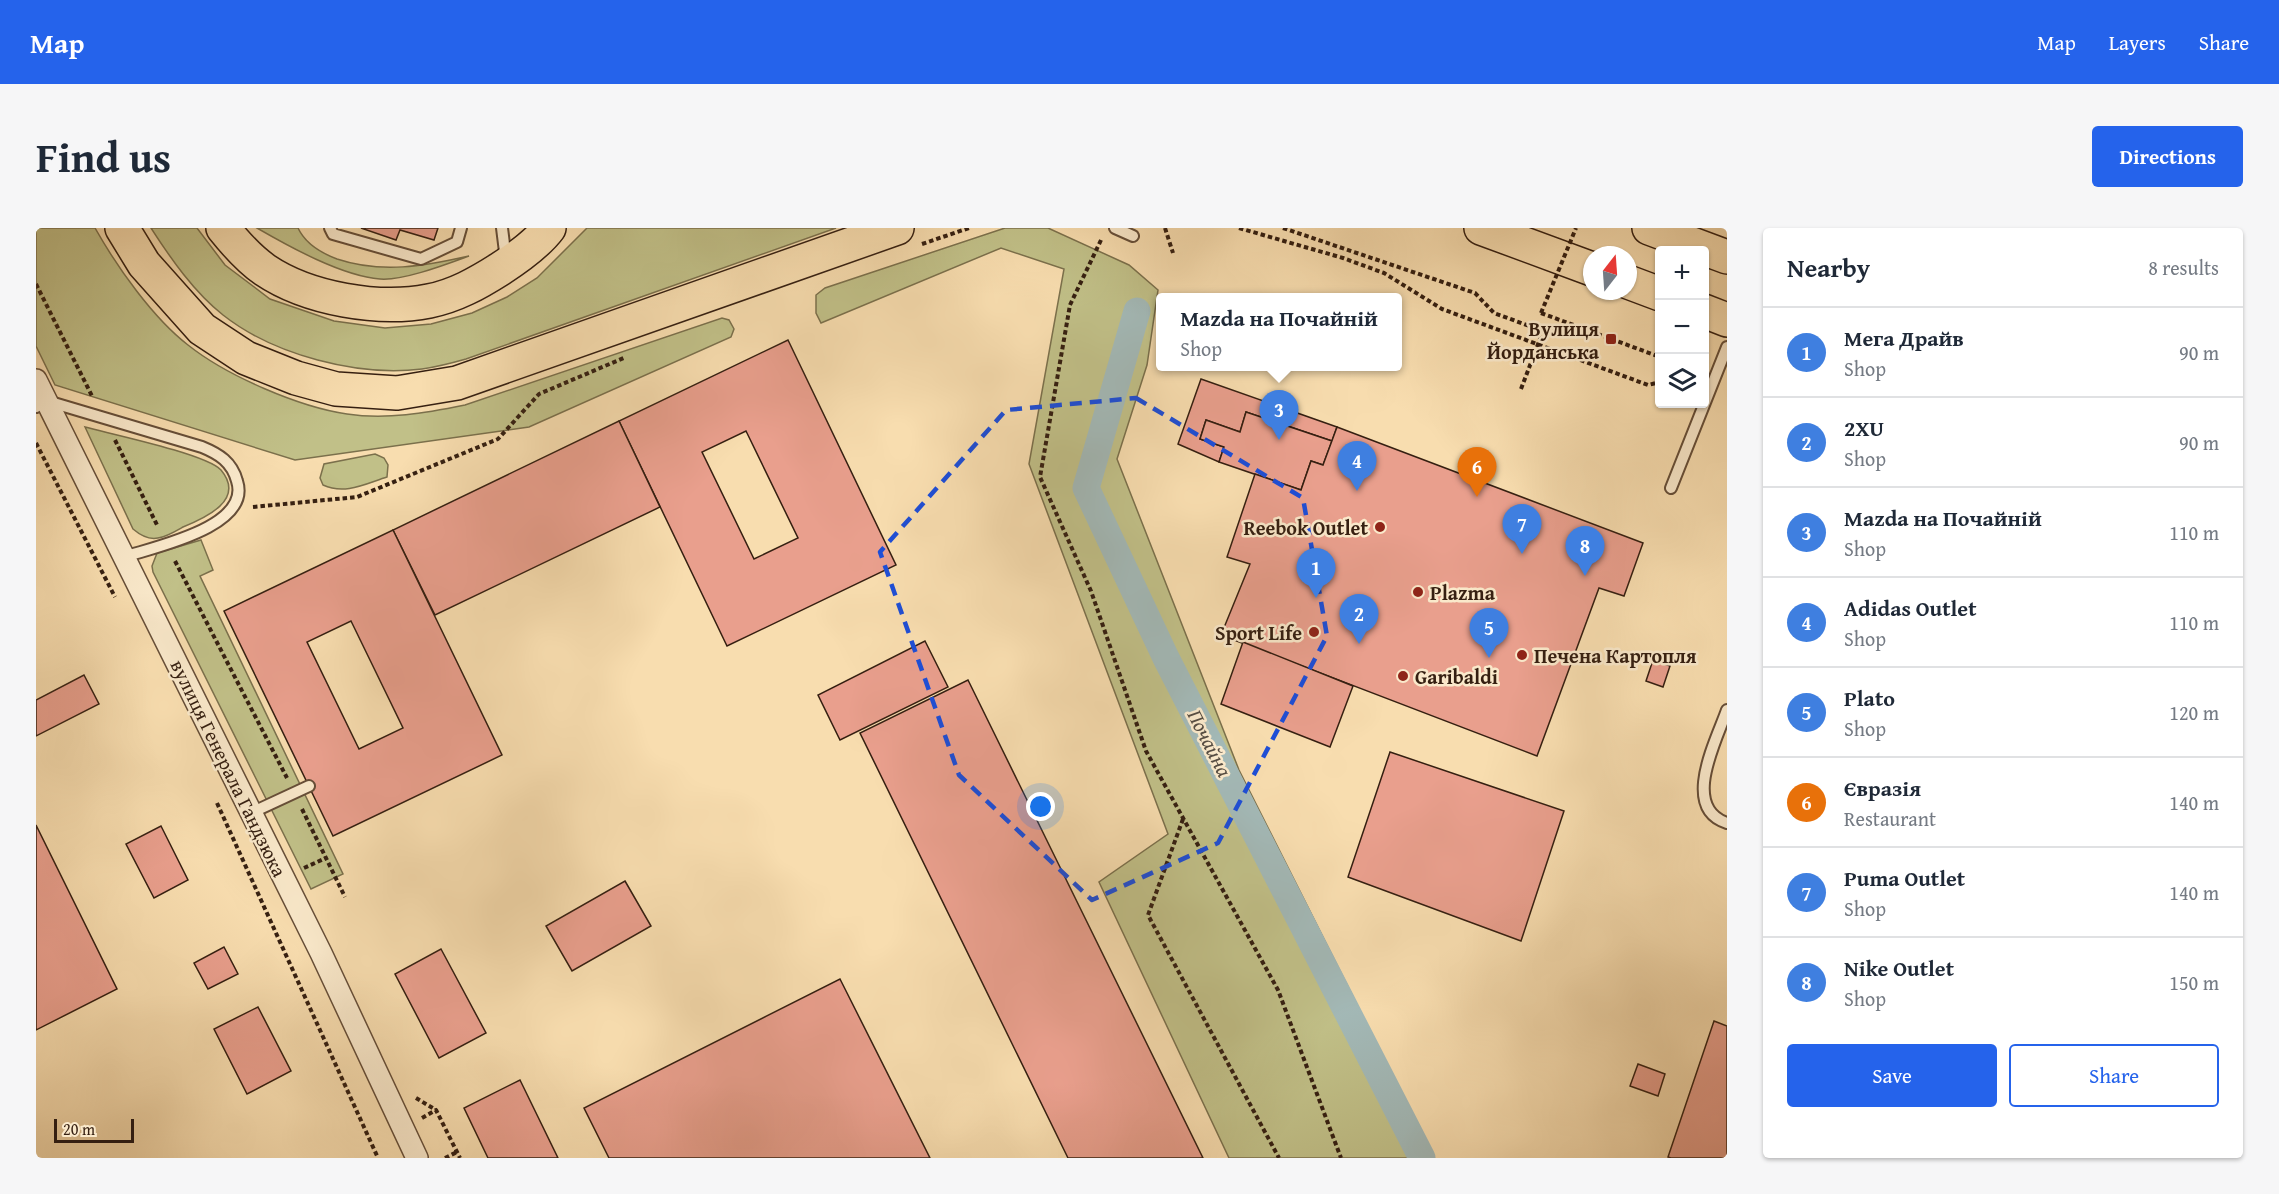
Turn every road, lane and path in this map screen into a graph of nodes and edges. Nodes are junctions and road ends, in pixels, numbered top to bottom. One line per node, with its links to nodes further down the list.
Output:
1 (122, 228): 7 (main road)
2 (224, 228): 21 (main road)
3 (330, 228): 4 (lane)
4 (461, 228)
5 (502, 228): 21 (lane)
6 (549, 228): 21 (main road)
7 (897, 228)
8 (1116, 228): 16 (lane)
9 (1165, 228): 19 (path)
10 (1239, 228): 30 (path)
11 (1283, 228): 29 (path)
12 (1461, 228): 18 (main road)
13 (1481, 228): 18 (main road)
14 (1576, 228): 28 (path, bridge)
15 (1649, 228): 20 (main road)
16 (1133, 236)
17 (1102, 238): 50 (path)
18 (1533, 247): 22 (main road)
19 (1173, 253)
20 (1727, 257)
21 (507, 264)
22 (1583, 266)
23 (36, 284): 38 (path)
24 (1637, 285): 25 (main road)
25 (1655, 292)
26 (1709, 313): 27 (main road)
27 (1727, 320)
28 (1582, 329): 29 (path); 32 (path)
29 (1543, 331): 30 (path)
30 (1538, 344): 34 (path); 35 (path)
31 (1727, 347): 40 (lane)
32 (1655, 356)
33 (36, 380): 37 (street, вулиця Генерала Гандзюка)
34 (1655, 383)
35 (1521, 389)
36 (539, 394): 41 (path)
37 (41, 404): 38 (lane); 43 (street, вулиця Генерала Гандзюка)
38 (103, 418): 41 (lane); 42 (path)
39 (36, 443): 44 (path)
40 (1671, 488)
41 (234, 509): 42 (lane)
42 (166, 543): 43 (lane); 47 (path)
43 (124, 556): 49 (street, вулиця Генерала Гандзюка)
44 (120, 608)
45 (1727, 710): 51 (lane)
46 (309, 786): 47 (lane)
47 (294, 792): 49 (lane); 52 (path)
48 (215, 798): 57 (path)
49 (252, 813): 55 (street, вулиця Генерала Гандзюка)
50 (1183, 819): 61 (path); 62 (path)
51 (1727, 823)
52 (345, 897)
53 (411, 1094): 54 (path)
54 (436, 1110): 55 (path); 56 (path)
55 (403, 1128): 58 (street, вулиця Генерала Гандзюка)
56 (457, 1152): 59 (path); 60 (path)
57 (378, 1158)
58 (417, 1158)
59 (445, 1158)
60 (460, 1158)
61 (1279, 1158)
62 (1341, 1158)

